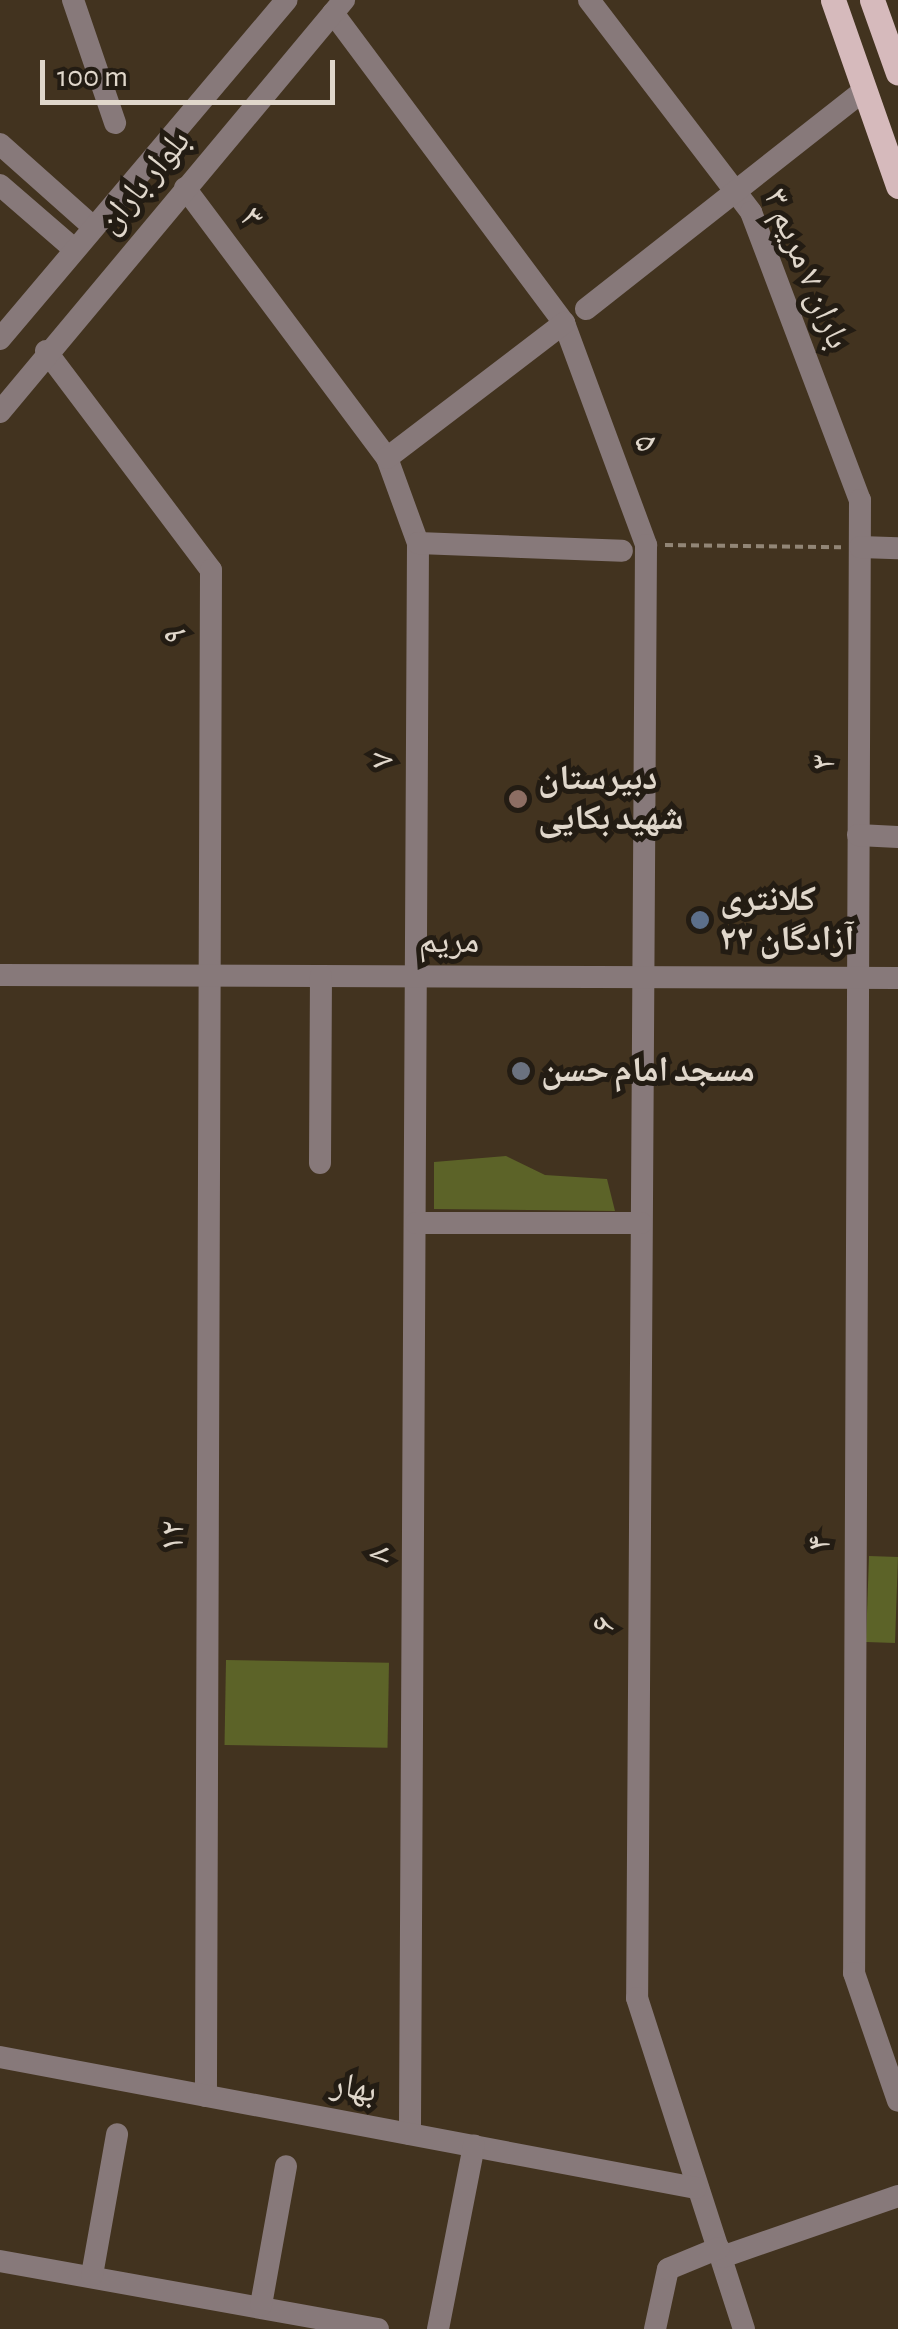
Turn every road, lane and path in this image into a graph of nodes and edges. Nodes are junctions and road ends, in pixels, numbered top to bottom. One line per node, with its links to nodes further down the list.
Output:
1 (74, 0): 9 (street)
2 (286, 0): 15 (street, بلوار باران)
3 (589, 0): 14 (street, باران ۷ مریم ۳)
4 (833, 0): 8 (main road)
5 (872, 0): 7 (main road)
6 (339, 7): 13 (street, بلوار باران); 18 (street, ۵)
7 (898, 73)
8 (864, 90): 12 (main road); 14 (street)
9 (115, 123)
10 (0, 144): 15 (street)
11 (0, 184): 16 (street)
12 (898, 186)
13 (185, 188): 20 (street, بلوار باران); 22 (street, ۳)
14 (736, 192): 17 (street); 25 (street, باران ۷ مریم ۳)
15 (93, 227): 16 (street, بلوار باران)
16 (74, 249): 19 (street, بلوار باران)
17 (586, 309)
18 (564, 323): 22 (street); 24 (street, ۵)
19 (0, 339)
20 (46, 350): 21 (street, بلوار باران); 31 (street, ۹)
21 (0, 412)
22 (388, 458): 23 (street, ۳)
23 (418, 544): 27 (street); 33 (street, ۷)
24 (646, 545): 25 (path); 34 (street, ۵)
25 (860, 547): 26 (street); 28 (street, ۳)
26 (898, 548)
27 (622, 551)
28 (858, 836): 29 (street); 35 (street, ۳)
29 (898, 837)
30 (0, 975): 31 (street, مریم)
31 (211, 976): 32 (street, مریم); 41 (street, ۱۲)
32 (321, 976): 33 (street, مریم); 37 (street)
33 (417, 976): 34 (street, مریم); 38 (street, ۸)
34 (642, 977): 35 (street, مریم); 39 (street, ۶)
35 (858, 978): 36 (street, مریم); 42 (street, ۴)
36 (898, 978)
37 (320, 1164)
38 (416, 1222): 39 (street); 44 (street, ۸)
39 (641, 1223): 47 (street, ۶)
40 (0, 2057): 41 (street, بهار)
41 (206, 2096): 44 (street, بهار)
42 (898, 2101)
43 (116, 2134): 51 (street)
44 (410, 2134): 45 (street, بهار)
45 (474, 2146): 47 (street, بهار); 55 (street)
46 (286, 2166): 52 (street)
47 (696, 2188): 49 (street, ۶)
48 (898, 2196): 49 (street)
49 (721, 2252): 56 (street); 57 (street, ۶)
50 (0, 2262): 51 (street)
51 (92, 2275): 52 (street)
52 (261, 2305): 53 (street)
53 (327, 2324): 54 (street)
54 (378, 2329)
55 (438, 2329)
56 (655, 2329)
57 (744, 2329)

